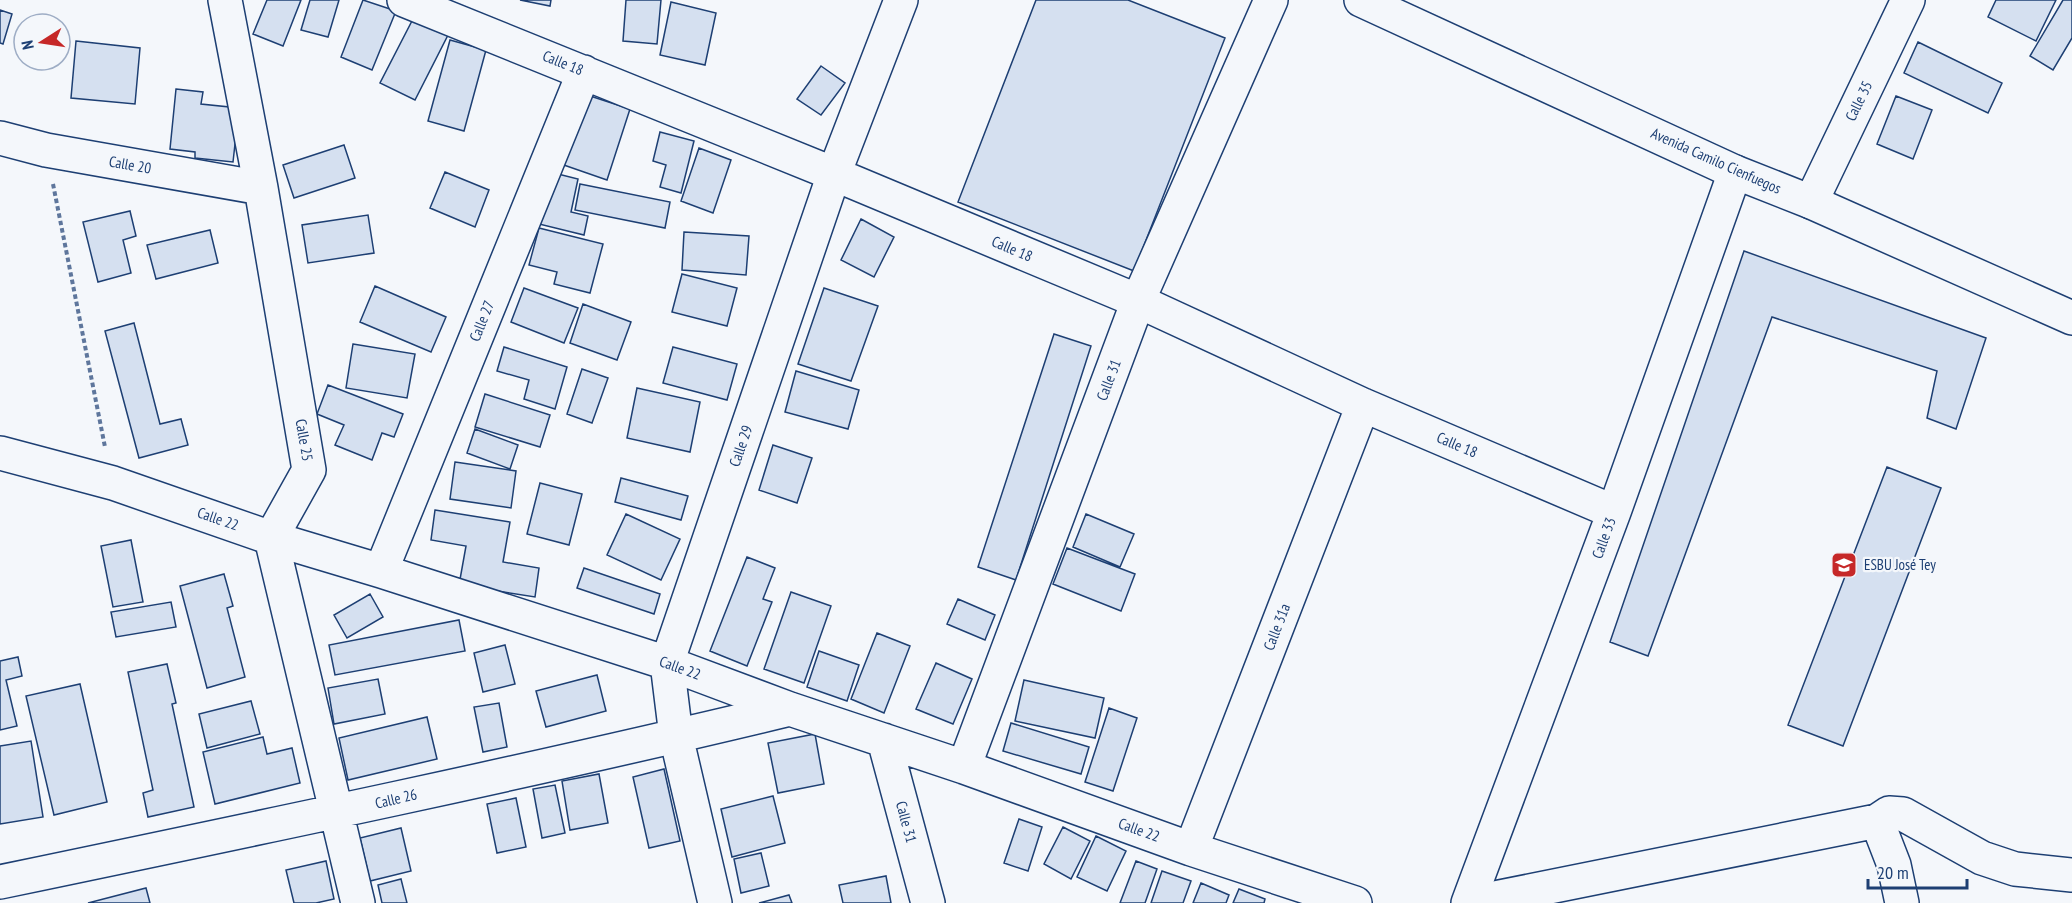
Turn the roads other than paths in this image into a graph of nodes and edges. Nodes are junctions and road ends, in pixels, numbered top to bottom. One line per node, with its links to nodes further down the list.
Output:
1 (225, 0): 11 (street, Calle 25)
2 (404, 0): 7 (street, Calle 18)
3 (901, 0): 10 (street, Calle 29)
4 (1271, 0): 13 (street, Calle 31)
5 (1908, 0): 12 (street, Calle 35)
6 (1377, 3): 9 (street, Avenida Camilo Cienfuegos)
7 (584, 72): 10 (street, Calle 18); 19 (street, Calle 27)
8 (0, 138): 11 (street, Calle 20)
9 (1735, 172): 12 (street, Avenida Camilo Cienfuegos); 17 (street, Calle 33)
10 (834, 174): 13 (street, Calle 18); 20 (street, Calle 29)
11 (261, 188): 18 (street, Calle 25)
12 (1811, 201): 14 (street, Avenida Camilo Cienfuegos)
13 (1138, 301): 15 (street, Calle 18); 24 (street, Calle 31)
14 (2072, 318)
15 (1363, 405): 17 (street, Calle 18); 27 (street, Calle 31a)
16 (0, 453): 18 (street, Calle 22)
17 (1614, 512): 34 (street, Calle 33)
18 (271, 538): 19 (street, Calle 22); 25 (street)
19 (381, 571): 20 (street, Calle 22)
20 (667, 663): 21 (street, Calle 22); 22 (street, Calle 29)
21 (790, 709): 22 (street, Calle 26); 23 (street, Calle 22)
22 (676, 736): 25 (street, Calle 26); 31 (street, Calle 29)
23 (884, 740): 24 (street, Calle 22); 32 (street, Calle 31)
24 (964, 767): 27 (street, Calle 22)
25 (336, 812): 29 (street, Calle 26); 30 (street)
26 (1877, 821): 28 (street); 34 (street); 35 (street)
27 (1191, 849): 33 (street, Calle 22)
28 (2072, 875)
29 (0, 882)
30 (358, 903)
31 (715, 903)
32 (928, 903)
33 (1354, 903)
34 (1469, 903)
35 (1902, 903)

